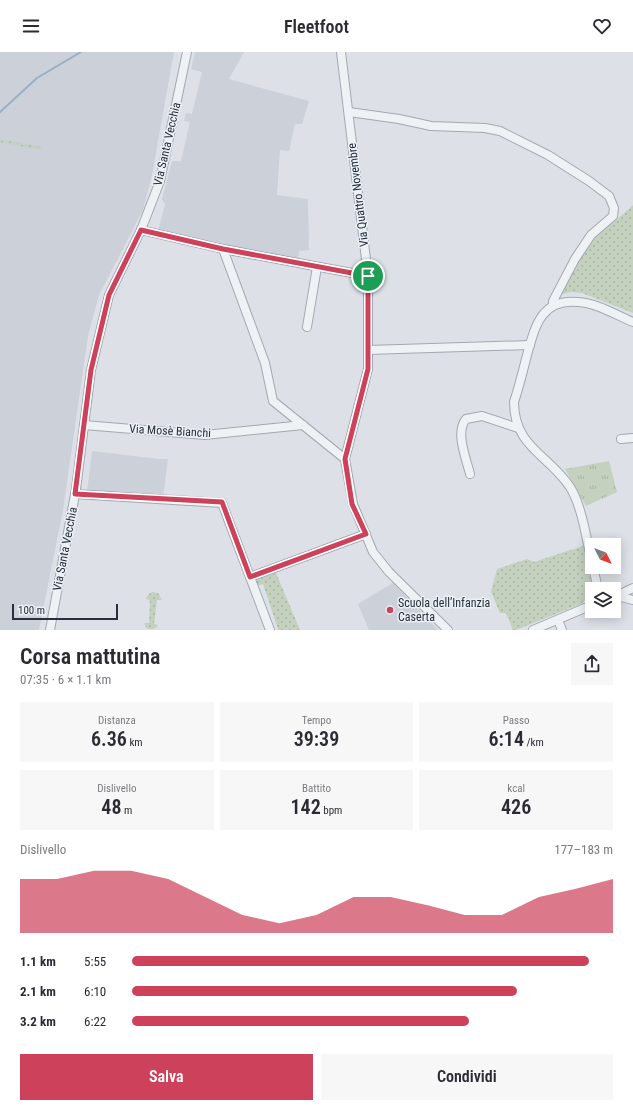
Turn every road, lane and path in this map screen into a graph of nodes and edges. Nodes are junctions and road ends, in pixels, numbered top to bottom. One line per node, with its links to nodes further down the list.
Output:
1 (186, 52): 4 (street, Via Santa Vecchia)
2 (341, 52): 3 (street, Via Quattro Novembre)
3 (349, 112): 7 (street, Via Quattro Novembre); 8 (street)
4 (141, 230): 5 (street); 13 (street, Via Santa Vecchia)
5 (223, 249): 6 (street); 14 (street)
6 (317, 267): 7 (street); 10 (street)
7 (368, 276): 12 (street, Via Quattro Novembre)
8 (553, 306): 9 (street); 11 (street)
9 (633, 322)
10 (307, 327)
11 (530, 345): 12 (street); 15 (street)
12 (368, 350): 18 (street, Via Quattro Novembre)
13 (84, 425): 14 (street, Via Mosè Bianchi); 20 (street, Via Santa Vecchia)
14 (303, 425): 18 (street)
15 (518, 428): 19 (street); 22 (street)
16 (633, 438): 17 (street)
17 (621, 439)
18 (345, 459): 21 (street, Via Quattro Novembre)
19 (470, 474)
20 (75, 494): 23 (street); 31 (street, Via Santa Vecchia)
21 (366, 534): 23 (street); 29 (street, Via Quattro Novembre)
22 (586, 538)
23 (250, 577): 32 (street)
24 (633, 589): 25 (street); 27 (street)
25 (621, 594)
26 (621, 597): 27 (street)
27 (633, 600)
28 (585, 608): 30 (street)
29 (435, 619): 33 (street, Via Quattro Novembre); 34 (street, Via Quattro Novembre)
30 (558, 620): 35 (street); 36 (street)
31 (50, 630)
32 (270, 630)
33 (445, 630)
34 (448, 630)
35 (533, 630)
36 (562, 630)

